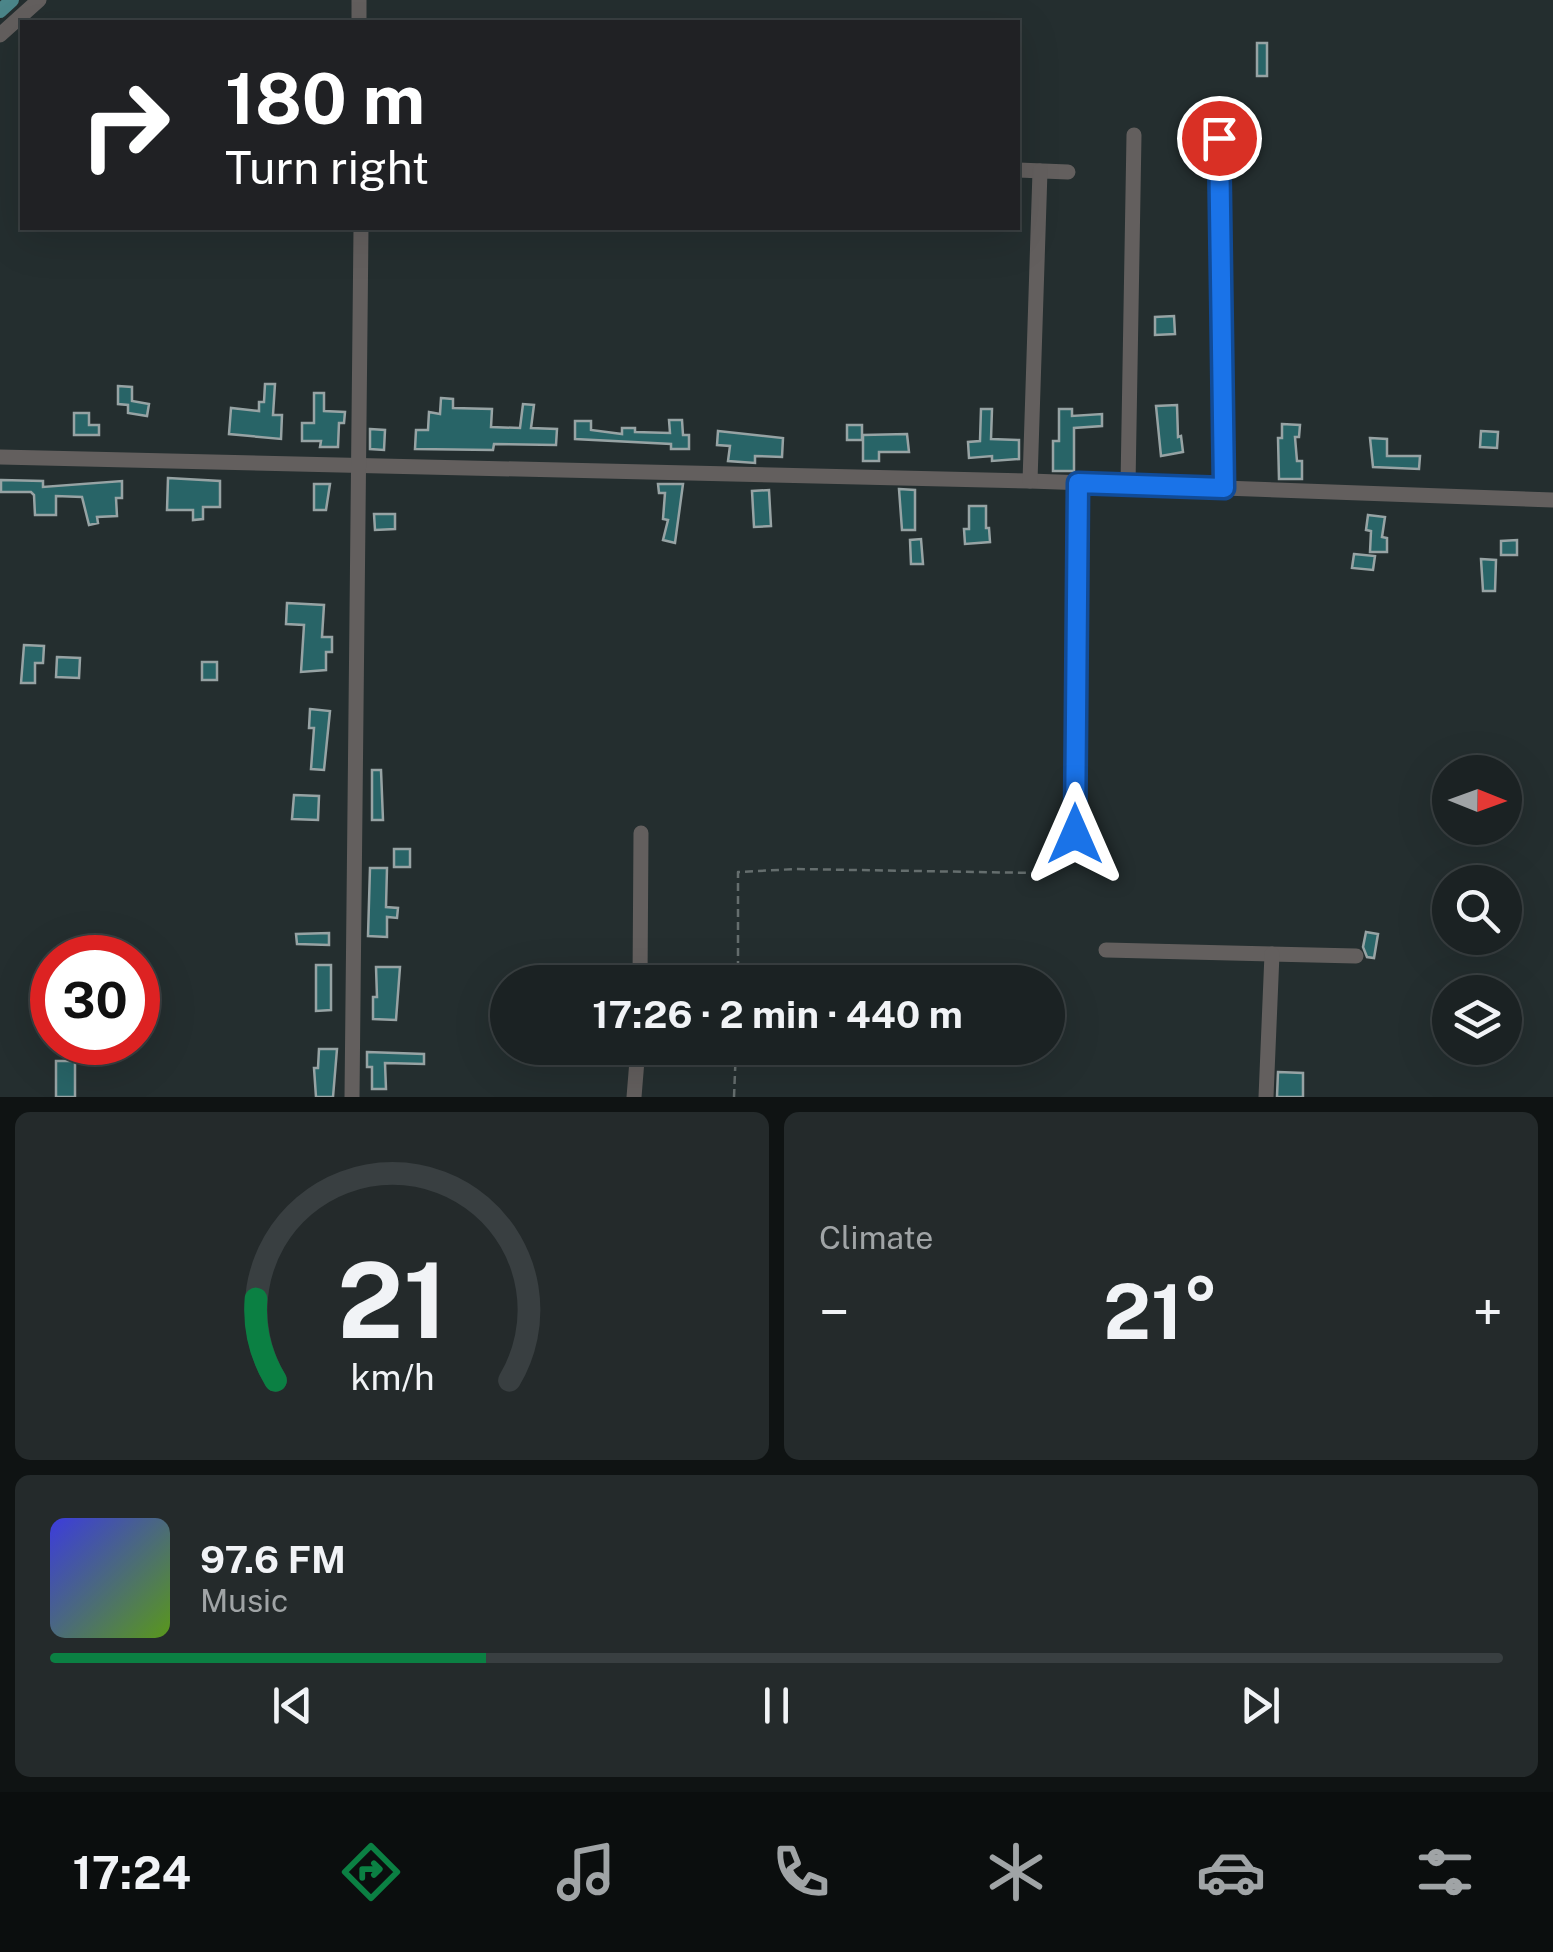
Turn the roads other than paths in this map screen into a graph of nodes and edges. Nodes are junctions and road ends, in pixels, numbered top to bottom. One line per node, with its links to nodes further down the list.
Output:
1 (40, 0): 2 (street)
2 (0, 35)
3 (1134, 135): 13 (street)
4 (1219, 138): 14 (street)
5 (1020, 170): 6 (street)
6 (1040, 171): 7 (street); 11 (street)
7 (1068, 172)
8 (361, 230): 10 (street)
9 (0, 457): 10 (street)
10 (357, 464): 11 (street); 23 (street)
11 (1030, 481): 12 (street)
12 (1078, 483): 13 (street); 17 (street)
13 (1128, 484): 14 (street)
14 (1224, 488): 15 (street)
15 (1553, 500)
16 (641, 834): 21 (street)
17 (1075, 834)
18 (1106, 950): 19 (street)
19 (1272, 954): 20 (street); 25 (street)
20 (1356, 956)
21 (640, 965)
22 (637, 1065): 24 (street)
23 (352, 1097)
24 (634, 1097)
25 (1266, 1097)

